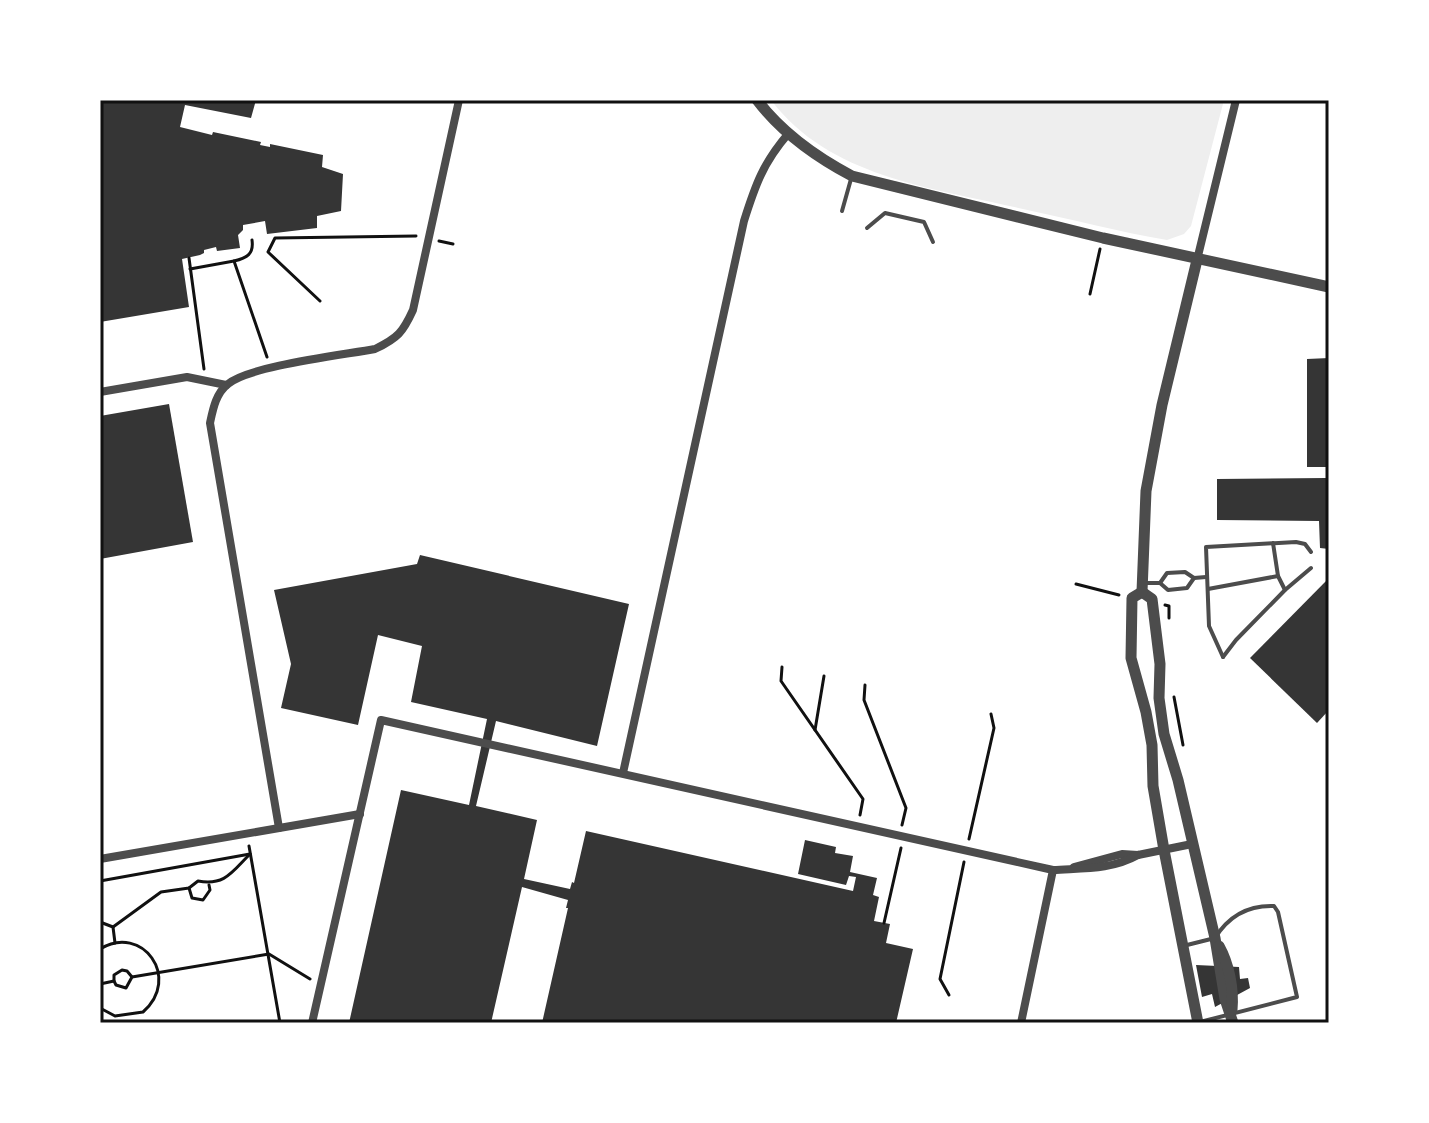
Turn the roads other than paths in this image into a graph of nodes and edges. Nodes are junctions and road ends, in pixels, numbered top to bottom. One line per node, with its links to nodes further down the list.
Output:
1 (459, 100): 11 (street)
2 (757, 100): 4 (street)
3 (1236, 100): 9 (street)
4 (788, 134): 5 (street); 23 (street)
5 (852, 176): 6 (lane); 9 (street)
6 (842, 211)
7 (867, 228): 8 (lane)
8 (933, 242)
9 (1197, 260): 10 (street); 20 (street)
10 (1329, 287)
11 (226, 385): 12 (street); 25 (street)
12 (100, 392)
13 (1273, 542): 14 (lane); 16 (lane); 17 (lane)
14 (1311, 552)
15 (1311, 568): 22 (lane)
16 (1278, 576): 21 (lane); 22 (lane)
17 (1207, 577): 18 (lane); 21 (lane)
18 (1194, 578): 19 (lane); 19 (lane)
19 (1160, 583): 20 (lane)
20 (1142, 588): 26 (street); 27 (street)
21 (1208, 589): 22 (lane)
22 (1285, 590)
23 (623, 773): 24 (street); 29 (street)
24 (360, 814): 25 (street); 33 (street)
25 (279, 828): 28 (street)
26 (1192, 844): 27 (street); 30 (street)
27 (1164, 850): 29 (street); 31 (street)
28 (100, 859)
29 (1053, 870): 34 (street)
30 (1215, 938): 31 (lane); 32 (street); 32 (lane)
31 (1182, 946): 35 (street)
32 (1232, 1019): 35 (lane)
33 (312, 1023)
34 (1021, 1023)
35 (1198, 1023)

